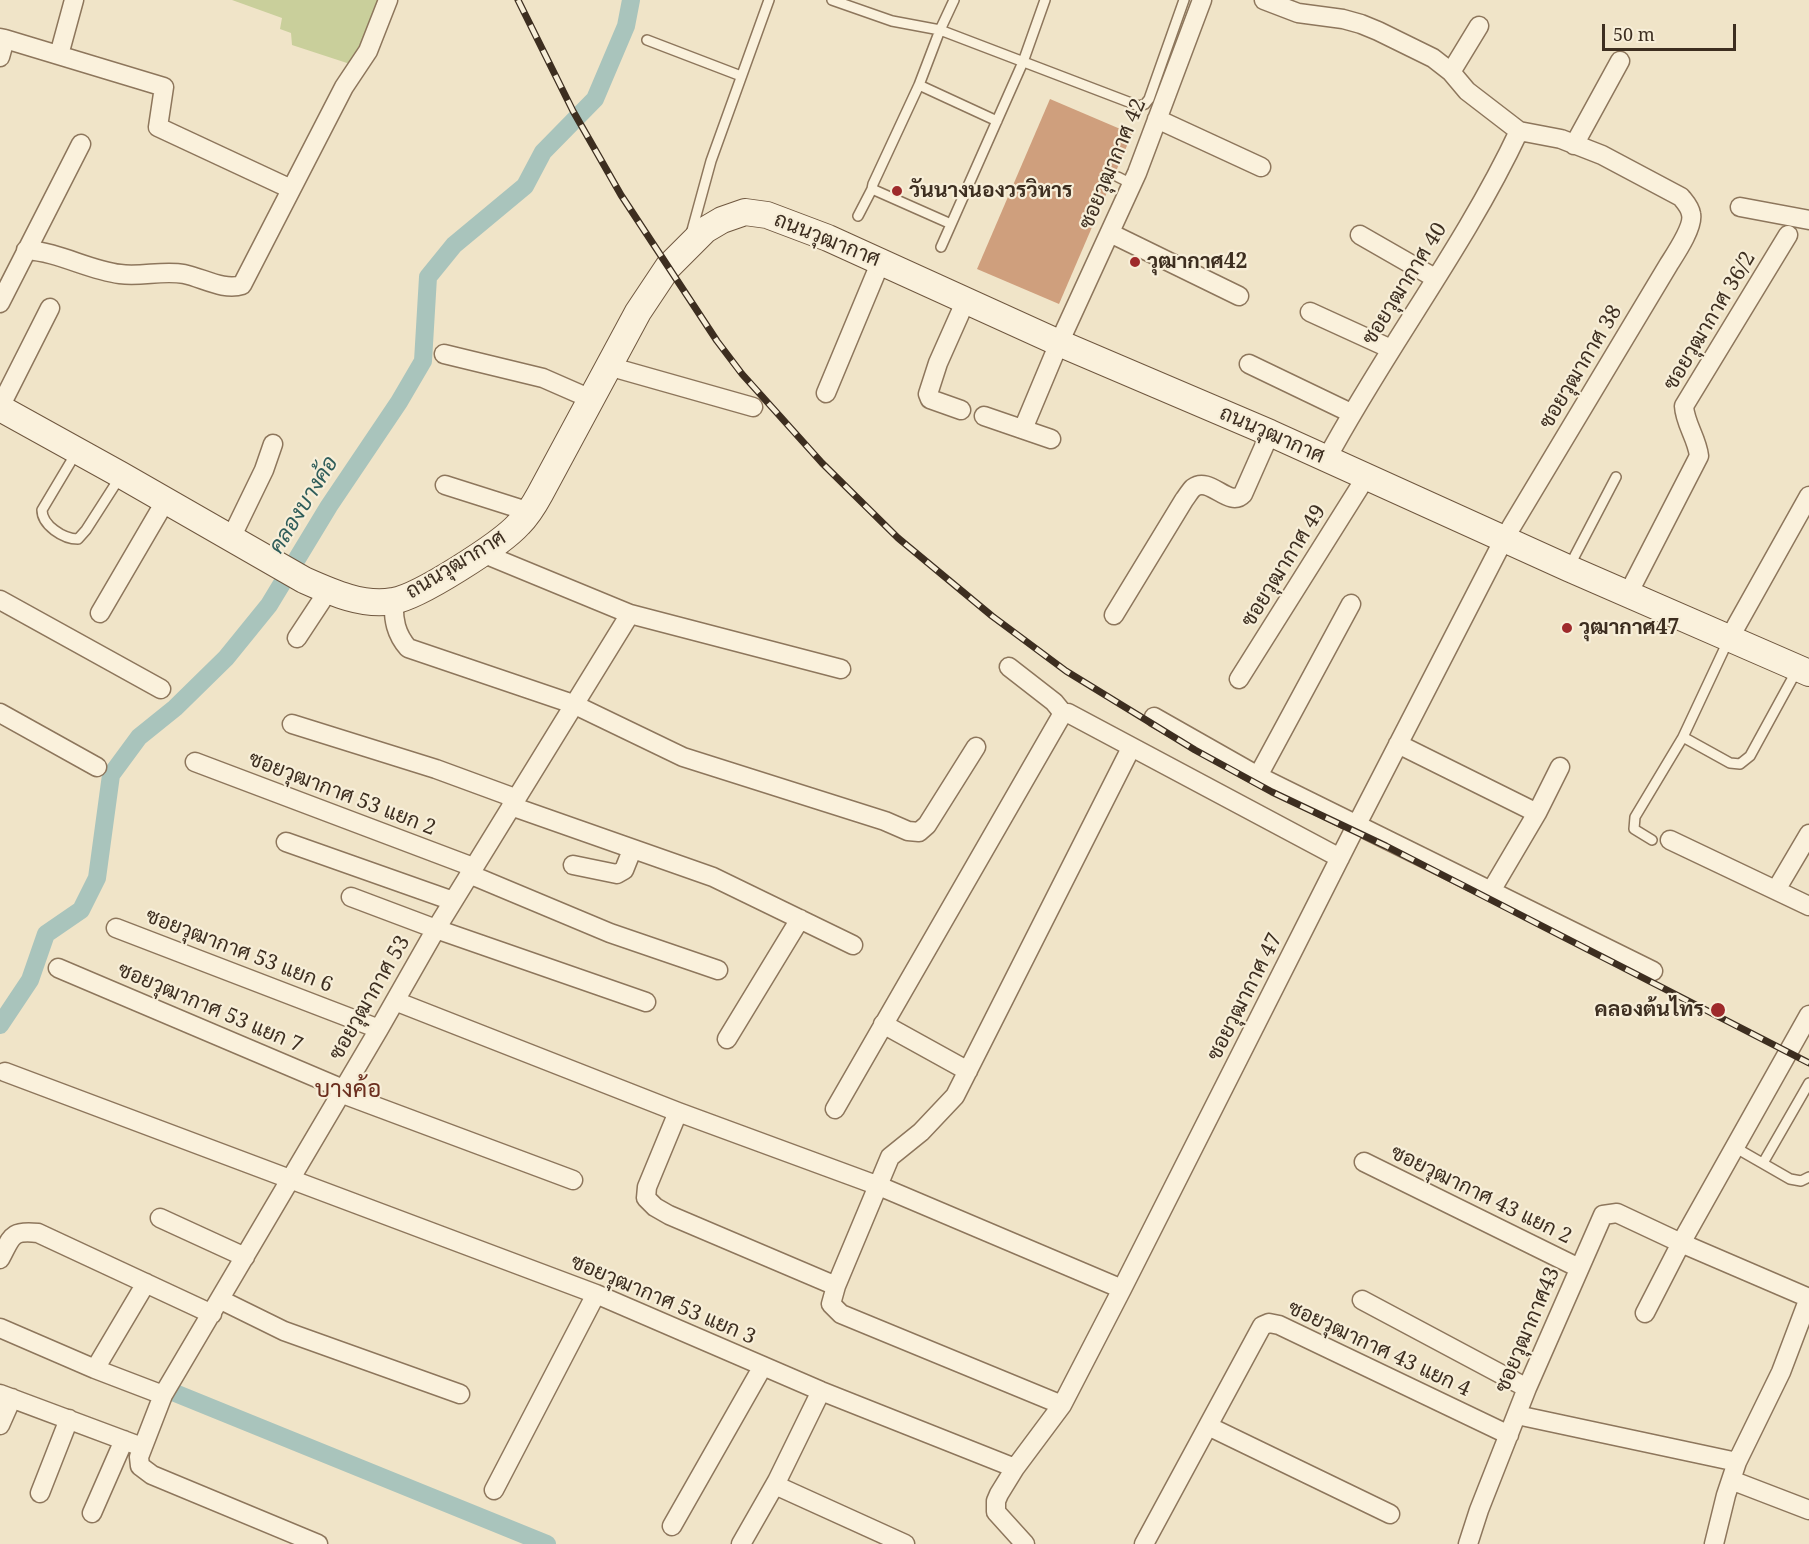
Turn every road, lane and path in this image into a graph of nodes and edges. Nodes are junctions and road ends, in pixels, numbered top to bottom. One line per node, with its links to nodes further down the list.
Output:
1 (74, 0): 14 (street)
2 (388, 0): 27 (street)
3 (769, 0): 19 (lane)
4 (832, 0): 11 (lane)
5 (954, 0): 11 (lane)
6 (1044, 0): 17 (lane)
7 (1184, 0): 17 (lane)
8 (1202, 0): 21 (street, ซอยวุฒากาศ 42)
9 (1264, 0): 18 (street)
10 (1479, 26): 18 (street)
11 (940, 30): 17 (lane); 20 (lane)
12 (3, 38): 14 (street); 15 (street)
13 (646, 40): 19 (lane)
14 (59, 55): 27 (street)
15 (0, 57)
16 (1620, 61): 25 (street)
17 (1023, 62): 22 (lane)
18 (1451, 72): 23 (street)
19 (741, 76): 37 (lane)
20 (919, 85): 22 (lane); 28 (lane)
21 (1157, 119): 26 (street); 33 (street, ซอยวุฒากาศ 42)
22 (997, 121): 32 (lane)
23 (1519, 131): 25 (street); 40 (street, ซอยวุฒากาศ 40)
24 (81, 144): 38 (street)
25 (1574, 145): 72 (street, ซอยวุฒากาศ 38)
26 (1261, 166)
27 (291, 189): 38 (street)
28 (872, 189): 31 (lane); 32 (lane)
29 (1740, 207): 30 (street)
30 (1807, 215)
31 (858, 216)
32 (951, 224): 36 (lane)
33 (1110, 233): 41 (street); 46 (street, ซอยวุฒากาศ 42)
34 (1788, 235): 76 (street, ซอยวุฒากาศ 36/2)
35 (1360, 236): 40 (street)
36 (941, 247)
37 (687, 248): 39 (main road, ถนนวุฒากาศ); 50 (main road, ถนนวุฒากาศ)
38 (26, 250): 43 (street)
39 (881, 261): 42 (main road, ถนนวุฒากาศ); 51 (street)
40 (1435, 278): 47 (street, ซอยวุฒากาศ 40)
41 (1239, 296)
42 (966, 300): 46 (main road, ถนนวุฒากาศ); 55 (street)
43 (0, 303)
44 (50, 308): 54 (street)
45 (1310, 312): 47 (street)
46 (1059, 343): 58 (street, ซอยวุฒากาศ 42); 59 (main road, ถนนวุฒากาศ)
47 (1391, 349): 56 (street, ซอยวุฒากาศ 40)
48 (444, 354): 52 (street)
49 (1249, 364): 56 (street)
50 (608, 366): 52 (main road, ถนนวุฒากาศ); 53 (street)
51 (825, 393)
52 (591, 399): 70 (main road, ถนนวุฒากาศ)
53 (753, 407)
54 (0, 408): 62 (main road, ถนนวุฒากาศ)
55 (961, 410)
56 (1351, 413): 63 (street, ซอยวุฒากาศ 40)
57 (984, 416): 58 (street)
58 (1023, 429): 60 (street)
59 (1270, 434): 63 (main road, ถนนวุฒากาศ); 82 (street)
60 (1051, 439)
61 (273, 444): 71 (street)
62 (77, 450): 64 (main road, ถนนวุฒากาศ); 64 (lane)
63 (1326, 460): 65 (main road, ถนนวุฒากาศ)
64 (121, 475): 69 (main road, ถนนวุฒากาศ)
65 (1366, 477): 72 (main road, ถนนวุฒากาศ); 88 (street, ซอยวุฒากาศ 49)
66 (1616, 477): 74 (lane)
67 (445, 485): 70 (street)
68 (1809, 496): 83 (street)
69 (166, 500): 71 (main road, ถนนวุฒากาศ); 80 (street)
70 (530, 512): 73 (main road, ถนนวุฒากาศ)
71 (231, 538): 75 (main road, ถนนวุฒากาศ)
72 (1504, 539): 74 (main road, ถนนวุฒากาศ); 96 (street, ซอยวุฒากาศ 47)
73 (482, 553): 78 (main road, ถนนวุฒากาศ); 81 (street)
74 (1568, 568): 76 (main road, ถนนวุฒากาศ)
75 (327, 591): 78 (main road, ถนนวุฒากาศ); 84 (street)
76 (1628, 594): 83 (main road, ถนนวุฒากาศ)
77 (0, 600): 89 (street)
78 (394, 602): 90 (street)
79 (1351, 604): 102 (street)
80 (100, 613)
81 (630, 614): 86 (street); 90 (street, ซอยวุฒากาศ 53)
82 (1114, 615)
83 (1730, 637): 87 (main road, ถนนวุฒากาศ); 95 (lane)
84 (297, 638)
85 (1009, 667): 92 (street)
86 (841, 669)
87 (1803, 670): 95 (lane)
88 (1239, 678)
89 (161, 689)
90 (573, 704): 97 (street); 103 (street, ซอยวุฒากาศ 53)
91 (0, 713): 100 (street)
92 (1063, 713): 98 (street); 128 (street)
93 (1154, 717): 102 (street)
94 (292, 724): 103 (street)
95 (1683, 737): 107 (lane)
96 (1398, 744): 104 (street); 105 (street, ซอยวุฒากาศ 47)
97 (976, 747)
98 (1131, 748): 110 (street); 131 (street)
99 (195, 762): 112 (street, ซอยวุฒากาศ 53 แยก 2)
100 (97, 767)
101 (1560, 767): 104 (street)
102 (1258, 776): 105 (street)
103 (513, 802): 109 (street); 112 (street, ซอยวุฒากาศ 53)
104 (1537, 813): 114 (street)
105 (1357, 825): 110 (street, ซอยวุฒากาศ 47); 114 (street)
106 (1809, 834): 113 (street)
107 (1661, 840): 113 (street)
108 (286, 842): 116 (street)
109 (632, 850): 111 (street); 118 (street)
110 (1340, 858): 151 (street, ซอยวุฒากาศ 47)
111 (573, 865)
112 (471, 870): 116 (street, ซอยวุฒากาศ 53); 123 (street, ซอยวุฒากาศ 53 แยก 2)
113 (1776, 890): 117 (street)
114 (1491, 891): 124 (street)
115 (351, 897): 120 (street)
116 (453, 901): 120 (street, ซอยวุฒากาศ 53)
117 (1809, 906)
118 (800, 919): 121 (street); 130 (street)
119 (116, 928): 129 (street, ซอยวุฒากาศ 53 แยก 6)
120 (436, 929): 125 (street, ซอยวุฒากาศ 53); 126 (street)
121 (853, 945)
122 (58, 968): 134 (street, ซอยวุฒากาศ 53 แยก 7)
123 (718, 970)
124 (1653, 971)
125 (395, 1001): 129 (street, ซอยวุฒากาศ 53); 136 (street)
126 (646, 1002)
127 (1809, 1016): 137 (street)
128 (883, 1024): 131 (street); 135 (street)
129 (379, 1029): 134 (street, ซอยวุฒากาศ 53)
130 (727, 1039)
131 (968, 1071): 143 (street)
132 (5, 1072): 141 (street, ซอยวุฒากาศ 53 แยก 3)
133 (1809, 1083): 139 (lane)
134 (342, 1091): 141 (street, ซอยวุฒากาศ 53); 142 (street, ซอยวุฒากาศ 53 แยก 7)
135 (835, 1108)
136 (678, 1112): 143 (street); 150 (street)
137 (1736, 1148): 139 (lane); 145 (street)
138 (1364, 1162): 148 (street, ซอยวุฒากาศ 43 แยก 2)
139 (1763, 1163): 140 (lane)
140 (1809, 1177)
141 (290, 1180): 146 (street, ซอยวุฒากาศ 53); 152 (street, ซอยวุฒากาศ 53 แยก 3)
142 (573, 1180)
143 (879, 1186): 150 (street); 151 (street)
144 (160, 1218): 146 (street)
145 (1681, 1243): 148 (street, ซอยวุฒากาศ43); 153 (street, ซอยวุฒากาศ43); 156 (street)
146 (245, 1257): 155 (street, ซอยวุฒากาศ 53)
147 (0, 1259): 149 (street)
148 (1579, 1268): 160 (street, ซอยวุฒากาศ43)
149 (146, 1283): 155 (street); 159 (street)
150 (836, 1286): 165 (street)
151 (1122, 1289): 165 (street, ซอยวุฒากาศ 47)
152 (596, 1294): 158 (street, ซอยวุฒากาศ 53 แยก 3); 177 (street)
153 (1809, 1298): 173 (street, ซอยวุฒากาศ43)
154 (1362, 1300): 160 (street)
155 (216, 1307): 162 (street); 163 (street, ซอยวุฒากาศ 53)
156 (1645, 1314)
157 (0, 1328): 159 (street)
158 (763, 1366): 161 (street, ซอยวุฒากาศ 53 แยก 3); 182 (street)
159 (95, 1370): 163 (street)
160 (1527, 1388): 166 (street, ซอยวุฒากาศ43)
161 (821, 1391): 174 (street, ซอยวุฒากาศ 53 แยก 3); 176 (street)
162 (460, 1394)
163 (163, 1395): 172 (street, ซอยวุฒากาศ 53)
164 (6, 1396): 167 (street); 168 (street)
165 (1062, 1405): 174 (street, ซอยวุฒากาศ 47)
166 (1517, 1415): 170 (street, ซอยวุฒากาศ43); 173 (street)
167 (69, 1419): 171 (street); 178 (street)
168 (0, 1425)
169 (1208, 1426): 170 (street, ซอยวุฒากาศ 43 แยก 4); 181 (street); 188 (street)
170 (1509, 1435): 189 (street, ซอยวุฒากาศ43)
171 (124, 1440): 172 (street); 180 (street)
172 (142, 1447): 183 (street)
173 (1737, 1462): 175 (street, ซอยวุฒากาศ43)
174 (1015, 1468): 187 (street, ซอยวุฒากาศ 47)
175 (1731, 1480): 179 (street); 190 (street, ซอยวุฒากาศ43)
176 (775, 1485): 185 (street); 186 (street)
177 (494, 1490)
178 (40, 1493)
179 (1809, 1510)
180 (92, 1513)
181 (1390, 1514)
182 (672, 1526)
183 (278, 1536): 184 (street)
184 (318, 1544)
185 (741, 1544)
186 (905, 1544)
187 (1026, 1544)
188 (1144, 1544)
189 (1468, 1544)
190 (1714, 1544)

